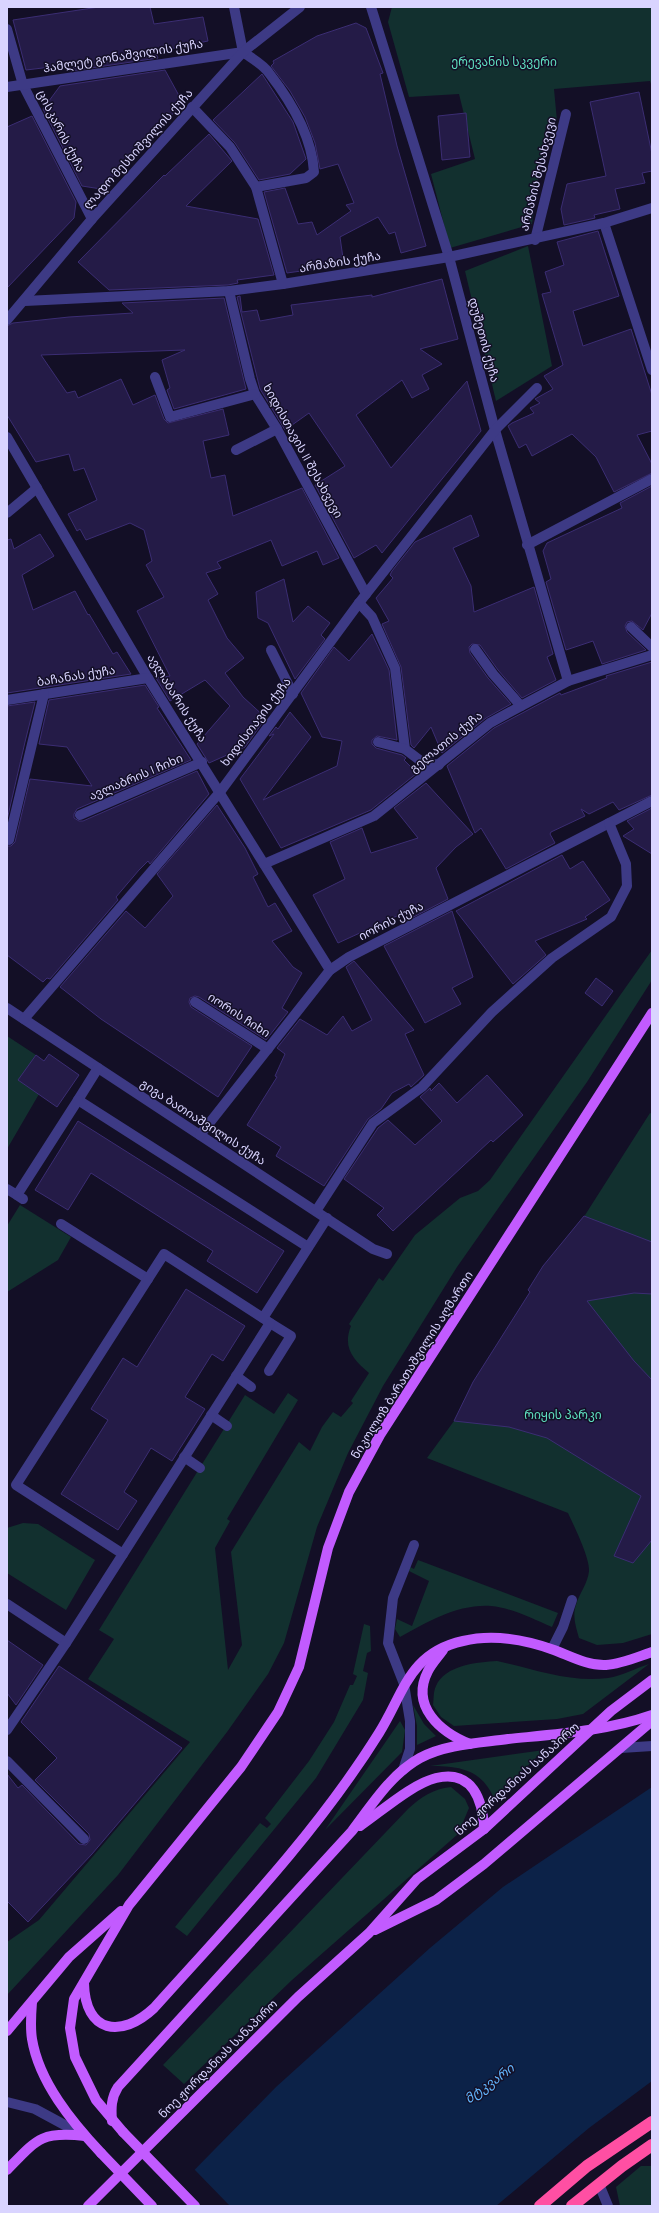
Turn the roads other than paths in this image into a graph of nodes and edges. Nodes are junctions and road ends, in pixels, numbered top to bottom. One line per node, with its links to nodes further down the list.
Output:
1 (234, 7): 5 (street)
2 (300, 7): 5 (street, ლადო მესხიშვილის ქუჩა)
3 (371, 7): 15 (street, დუშეთის ქუჩა)
4 (7, 29): 6 (street, ცისკარის ქუჩა)
5 (243, 52): 6 (street, ჰამლეტ გონაშვილის ქუჩა); 8 (street, ლადო მესხიშვილის ქუჩა); 10 (street)
6 (23, 85): 7 (street, ჰამლეტ გონაშვილის ქუჩა); 12 (street, ცისკარის ქუჩა)
7 (7, 87)
8 (192, 107): 10 (street); 12 (street, ლადო მესხიშვილის ქუჩა)
9 (566, 114): 14 (street, არმაზის შესახვევი)
10 (256, 187): 16 (street)
11 (652, 208): 13 (street, არმაზის ქუჩა)
12 (92, 219): 18 (street, ლადო მესხიშვილის ქუჩა)
13 (604, 223): 14 (street, არმაზის ქუჩა); 20 (street)
14 (535, 240): 15 (street, არმაზის ქუჩა)
15 (449, 258): 16 (street, არმაზის ქუჩა); 25 (street, დუშეთის ქუჩა)
16 (283, 284): 17 (street, არმაზის ქუჩა)
17 (229, 291): 18 (street, არმაზის ქუჩა); 23 (street, ხიდისთავის II შესახვევი)
18 (25, 301): 19 (street, ლადო მესხიშვილის ქუჩა)
19 (7, 320)
20 (652, 370)
21 (155, 377): 23 (street)
22 (537, 388): 25 (street, ხიდისთავის ქუჩა)
23 (256, 394): 24 (street, ხიდისთავის II შესახვევი)
24 (277, 429): 27 (street); 32 (street, ხიდისთავის II შესახვევი)
25 (495, 430): 31 (street, დუშეთის ქუჩა); 32 (street, ხიდისთავის ქუჩა)
26 (7, 437): 29 (street, ავლაბარის ქუჩა)
27 (236, 450)
28 (652, 479): 31 (street)
29 (37, 488): 30 (street); 39 (street, ავლაბარის ქუჩა)
30 (7, 513)
31 (527, 544): 40 (street, დუშეთის ქუჩა)
32 (366, 594): 33 (street, ხიდისთავის ქუჩა)
33 (359, 603): 42 (street, ხიდისთავის ქუჩა); 46 (street)
34 (631, 627): 35 (street)
35 (652, 647)
36 (475, 649): 44 (street)
37 (272, 650): 42 (street)
38 (652, 655): 40 (street, გელათის ქუჩა)
39 (148, 678): 41 (street, ბაჩანას ქუჩა); 47 (street, ავლაბარის ქუჩა)
40 (568, 681): 44 (street, გელათის ქუჩა)
41 (44, 694): 43 (street, ბაჩანას ქუჩა); 53 (street)
42 (294, 694): 49 (street, ხიდისთავის ქუჩა)
43 (7, 700)
44 (521, 706): 48 (street, გელათის ქუჩა)
45 (378, 742): 46 (street)
46 (405, 749): 48 (street)
47 (202, 762): 49 (street, ავლაბარის ქუჩა); 51 (street, ავლაბრის I ჩიხი)
48 (439, 765): 54 (street, გელათის ქუჩა)
49 (220, 792): 54 (street, ავლაბარის ქუჩა); 59 (street, ხიდისთავის ქუჩა)
50 (652, 801): 52 (street, იორის ქუჩა)
51 (80, 815)
52 (609, 823): 55 (street, იორის ქუჩა); 65 (street)
53 (9, 840)
54 (264, 864): 55 (street, ავლაბარის ქუჩა)
55 (330, 970): 60 (street, იორის ქუჩა)
56 (195, 1002): 60 (street, იორის ჩიხი)
57 (7, 1008): 59 (street, გიგა ბათიაშვილის ქუჩა)
58 (652, 1013): 101 (main road, ნიკოლოზ ბარათაშვილის აღმართი)
59 (24, 1019): 61 (street, გიგა ბათიაშვილის ქუჩა)
60 (268, 1049): 63 (street, იორის ქუჩა)
61 (98, 1068): 62 (street); 63 (street, გიგა ბათიაშვილის ქუჩა)
62 (78, 1100): 64 (street); 68 (street)
63 (200, 1135): 65 (street, გიგა ბათიაშვილის ქუჩა)
64 (7, 1189)
65 (316, 1211): 66 (street, გიგა ბათიაშვილის ქუჩა)
66 (327, 1218): 68 (street); 69 (street, გიგა ბათიაშვილის ქუჩა)
67 (61, 1224): 70 (street)
68 (308, 1247): 71 (street)
69 (387, 1254)
70 (148, 1279): 71 (street); 80 (street)
71 (267, 1320): 72 (street); 73 (street)
72 (269, 1371)
73 (236, 1376): 74 (street); 75 (street)
74 (251, 1387)
75 (211, 1415): 76 (street); 77 (street)
76 (226, 1426)
77 (184, 1457): 78 (street); 80 (street)
78 (200, 1468)
79 (414, 1545): 88 (street)
80 (123, 1554): 83 (street)
81 (572, 1600): 85 (street)
82 (7, 1604): 83 (street)
83 (66, 1642): 91 (street)
84 (445, 1647): 85 (main road); 88 (main road); 93 (main road)
85 (552, 1649): 86 (main road)
86 (652, 1652)
87 (652, 1680): 92 (main road, ნოე ჟორდანიას სანაპირო)
88 (404, 1684): 97 (street); 103 (main road)
89 (652, 1715): 92 (main road)
90 (652, 1721): 95 (main road, ნოე ჟორდანიას სანაპირო)
91 (7, 1730)
92 (591, 1730): 93 (main road); 98 (main road, ნოე ჟორდანიას სანაპირო)
93 (470, 1744): 97 (main road)
94 (652, 1746): 95 (street)
95 (621, 1748): 102 (main road, ნოე ჟორდანიას სანაპირო)
96 (7, 1761): 100 (street)
97 (402, 1770): 99 (main road)
98 (484, 1829): 99 (main road); 102 (main road, ნოე ჟორდანიას სანაპირო)
99 (352, 1831): 107 (main road)
100 (84, 1839)
101 (129, 1905): 103 (main road, ნიკოლოზ ბარათაშვილის აღმართი); 104 (main road, ნიკოლოზ ბარათაშვილის აღმართი)
102 (369, 1933): 114 (main road, ნოე ჟორდანიას სანაპირო)
103 (84, 1981): 107 (main road, ნიკოლოზ ბარათაშვილის აღმართი)
104 (32, 2002): 105 (main road, ნიკოლოზ ბარათაშვილის აღმართი); 109 (main road)
105 (7, 2031)
106 (7, 2102): 109 (street)
107 (112, 2121): 116 (main road, ნიკოლოზ ბარათაშვილის აღმართი, bridge)
108 (652, 2122): 117 (highway)
109 (85, 2136): 112 (main road); 115 (main road, bridge)
110 (652, 2145): 111 (highway)
111 (646, 2151): 113 (highway)
112 (7, 2170)
113 (599, 2184): 118 (highway); 119 (street)
114 (88, 2206)
115 (152, 2206)
116 (195, 2206)
117 (540, 2206)
118 (572, 2206)
119 (608, 2206)

